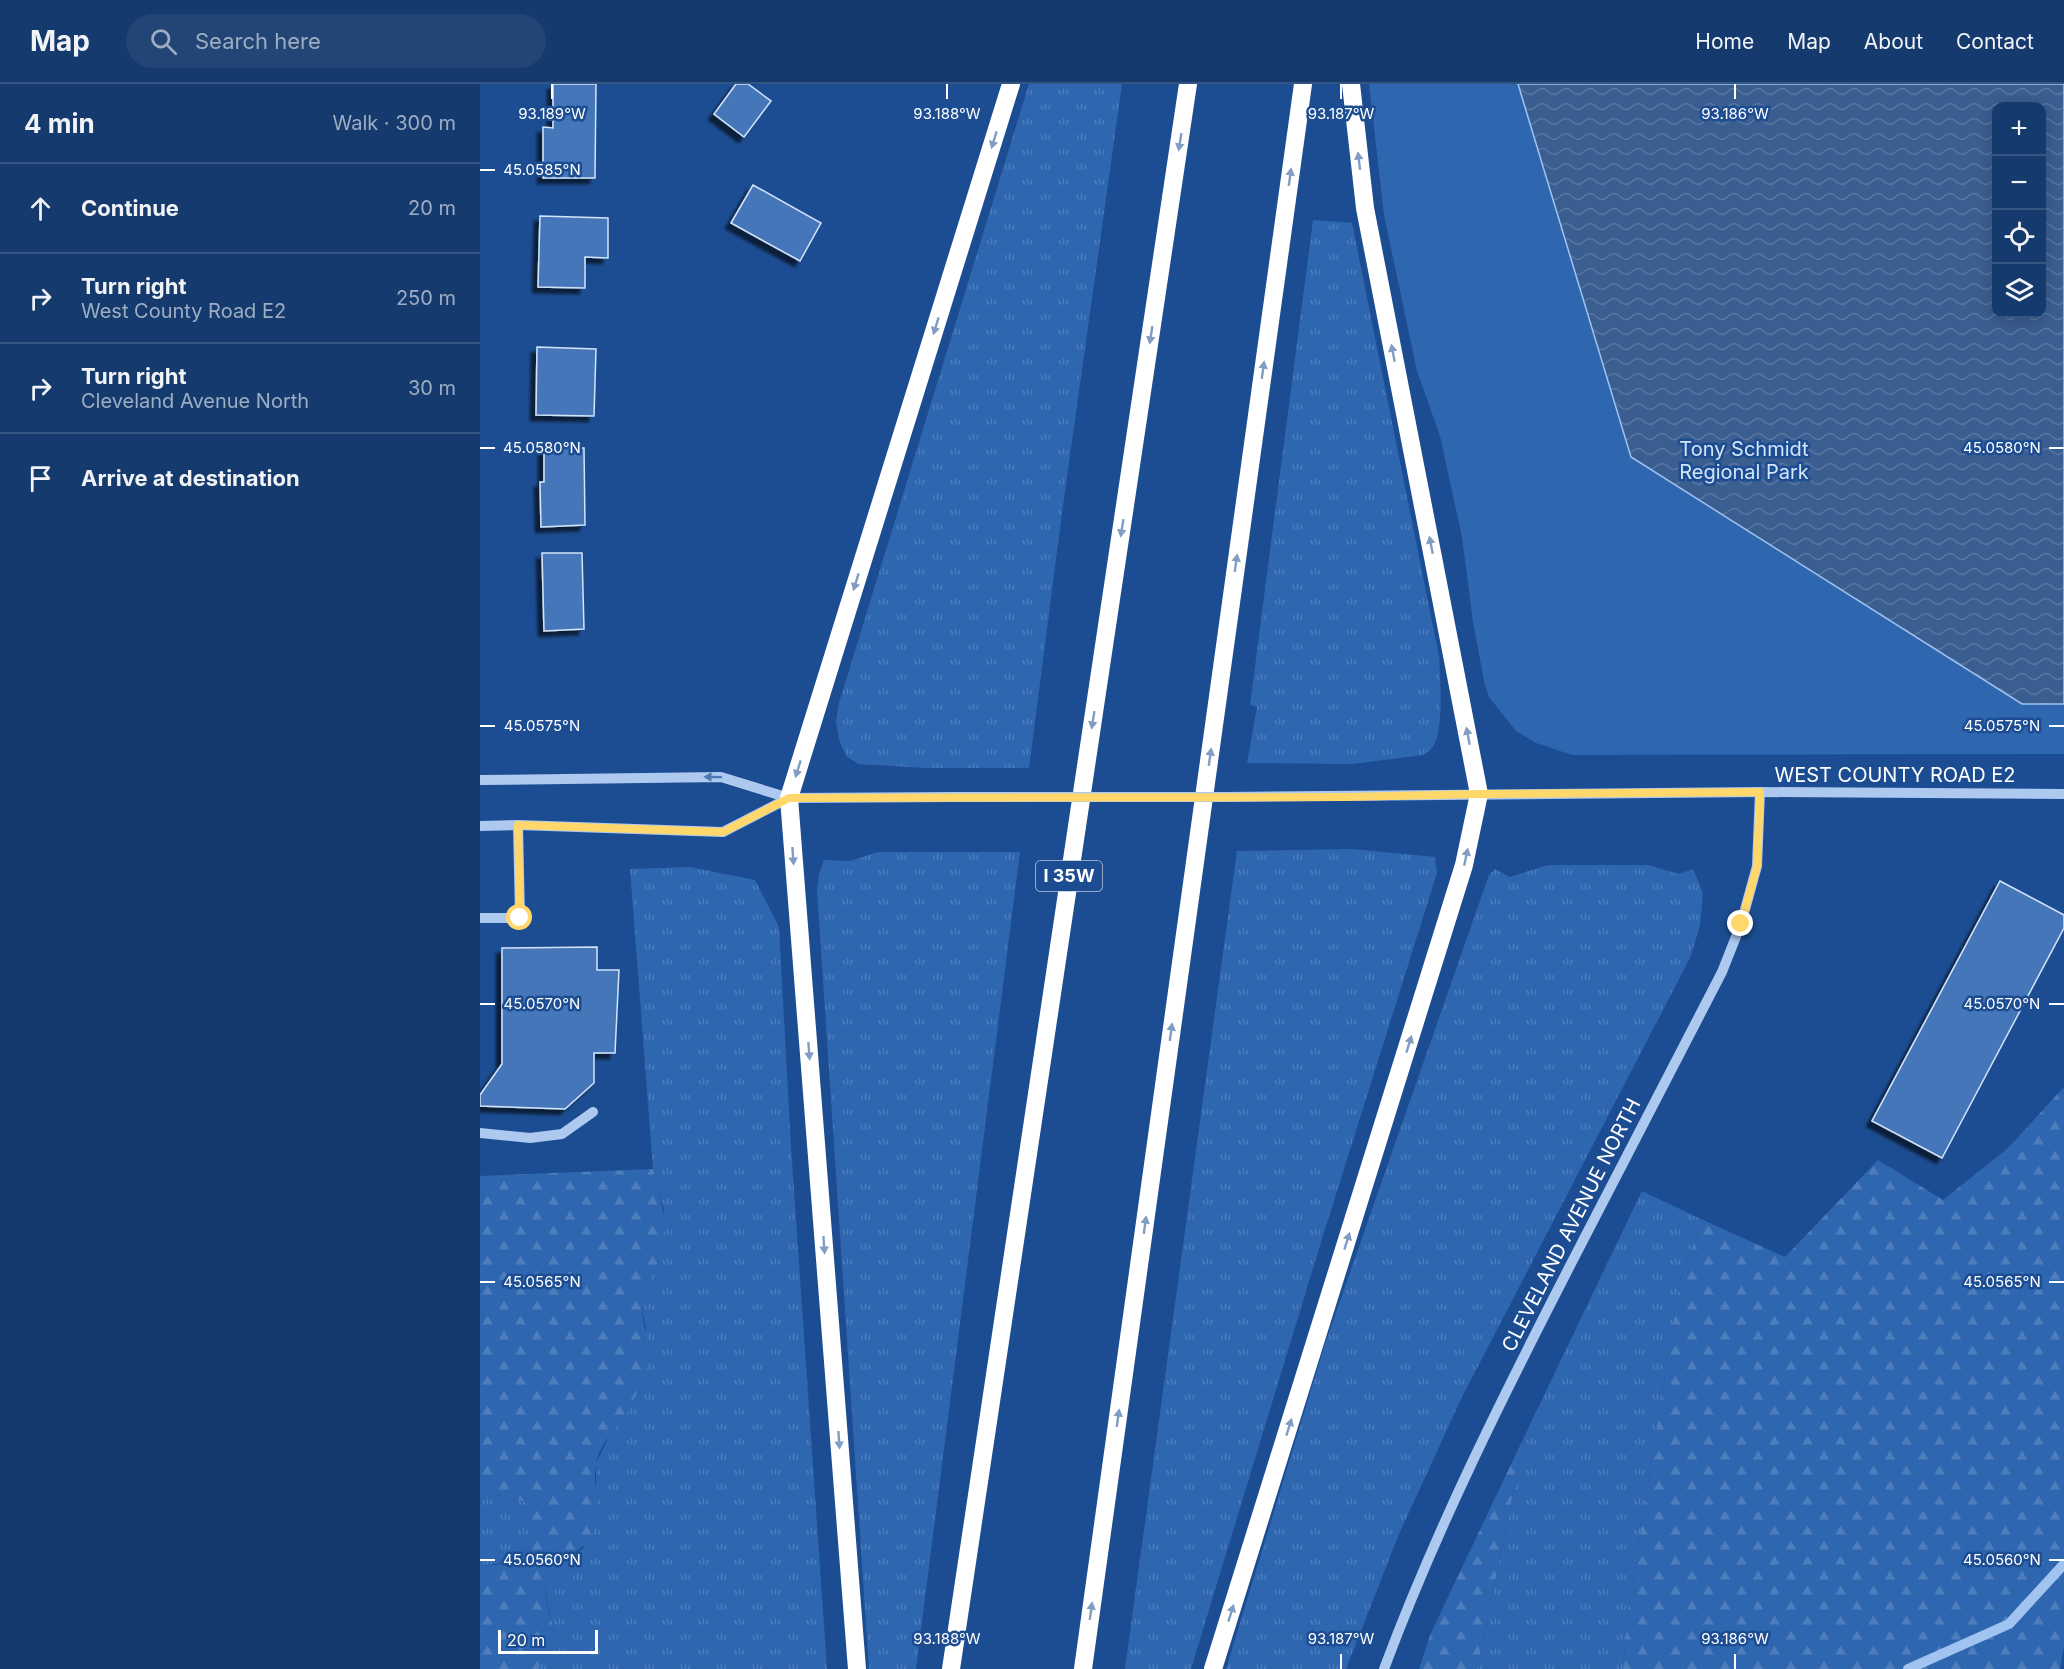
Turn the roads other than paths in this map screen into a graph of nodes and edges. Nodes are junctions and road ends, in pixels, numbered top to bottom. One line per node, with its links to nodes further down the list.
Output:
1 (1011, 84): 9 (highway, one-way to 9)
2 (1188, 84): 16 (highway, I 35W, one-way to 16)
3 (1303, 84): 17 (highway, one-way to 3)
4 (1351, 84): 7 (highway, one-way to 4)
5 (480, 780): 9 (street, WEST COUNTY ROAD E2, one-way to 5)
6 (1760, 792): 7 (street, WEST COUNTY ROAD E2); 8 (street, WEST COUNTY ROAD E2); 19 (street, CLEVELAND AVENUE NORTH)
7 (1479, 794): 9 (street, WEST COUNTY ROAD E2, bridge); 18 (highway, one-way to 7)
8 (2064, 794)
9 (789, 798): 10 (street, WEST COUNTY ROAD E2); 15 (highway, one-way to 15)
10 (518, 825): 11 (street, WEST COUNTY ROAD E2); 12 (street)
11 (480, 826)
12 (480, 918)
13 (593, 1112): 14 (street)
14 (480, 1133)
15 (857, 1669)
16 (951, 1669)
17 (1083, 1669)
18 (1213, 1669)
19 (1384, 1669)

